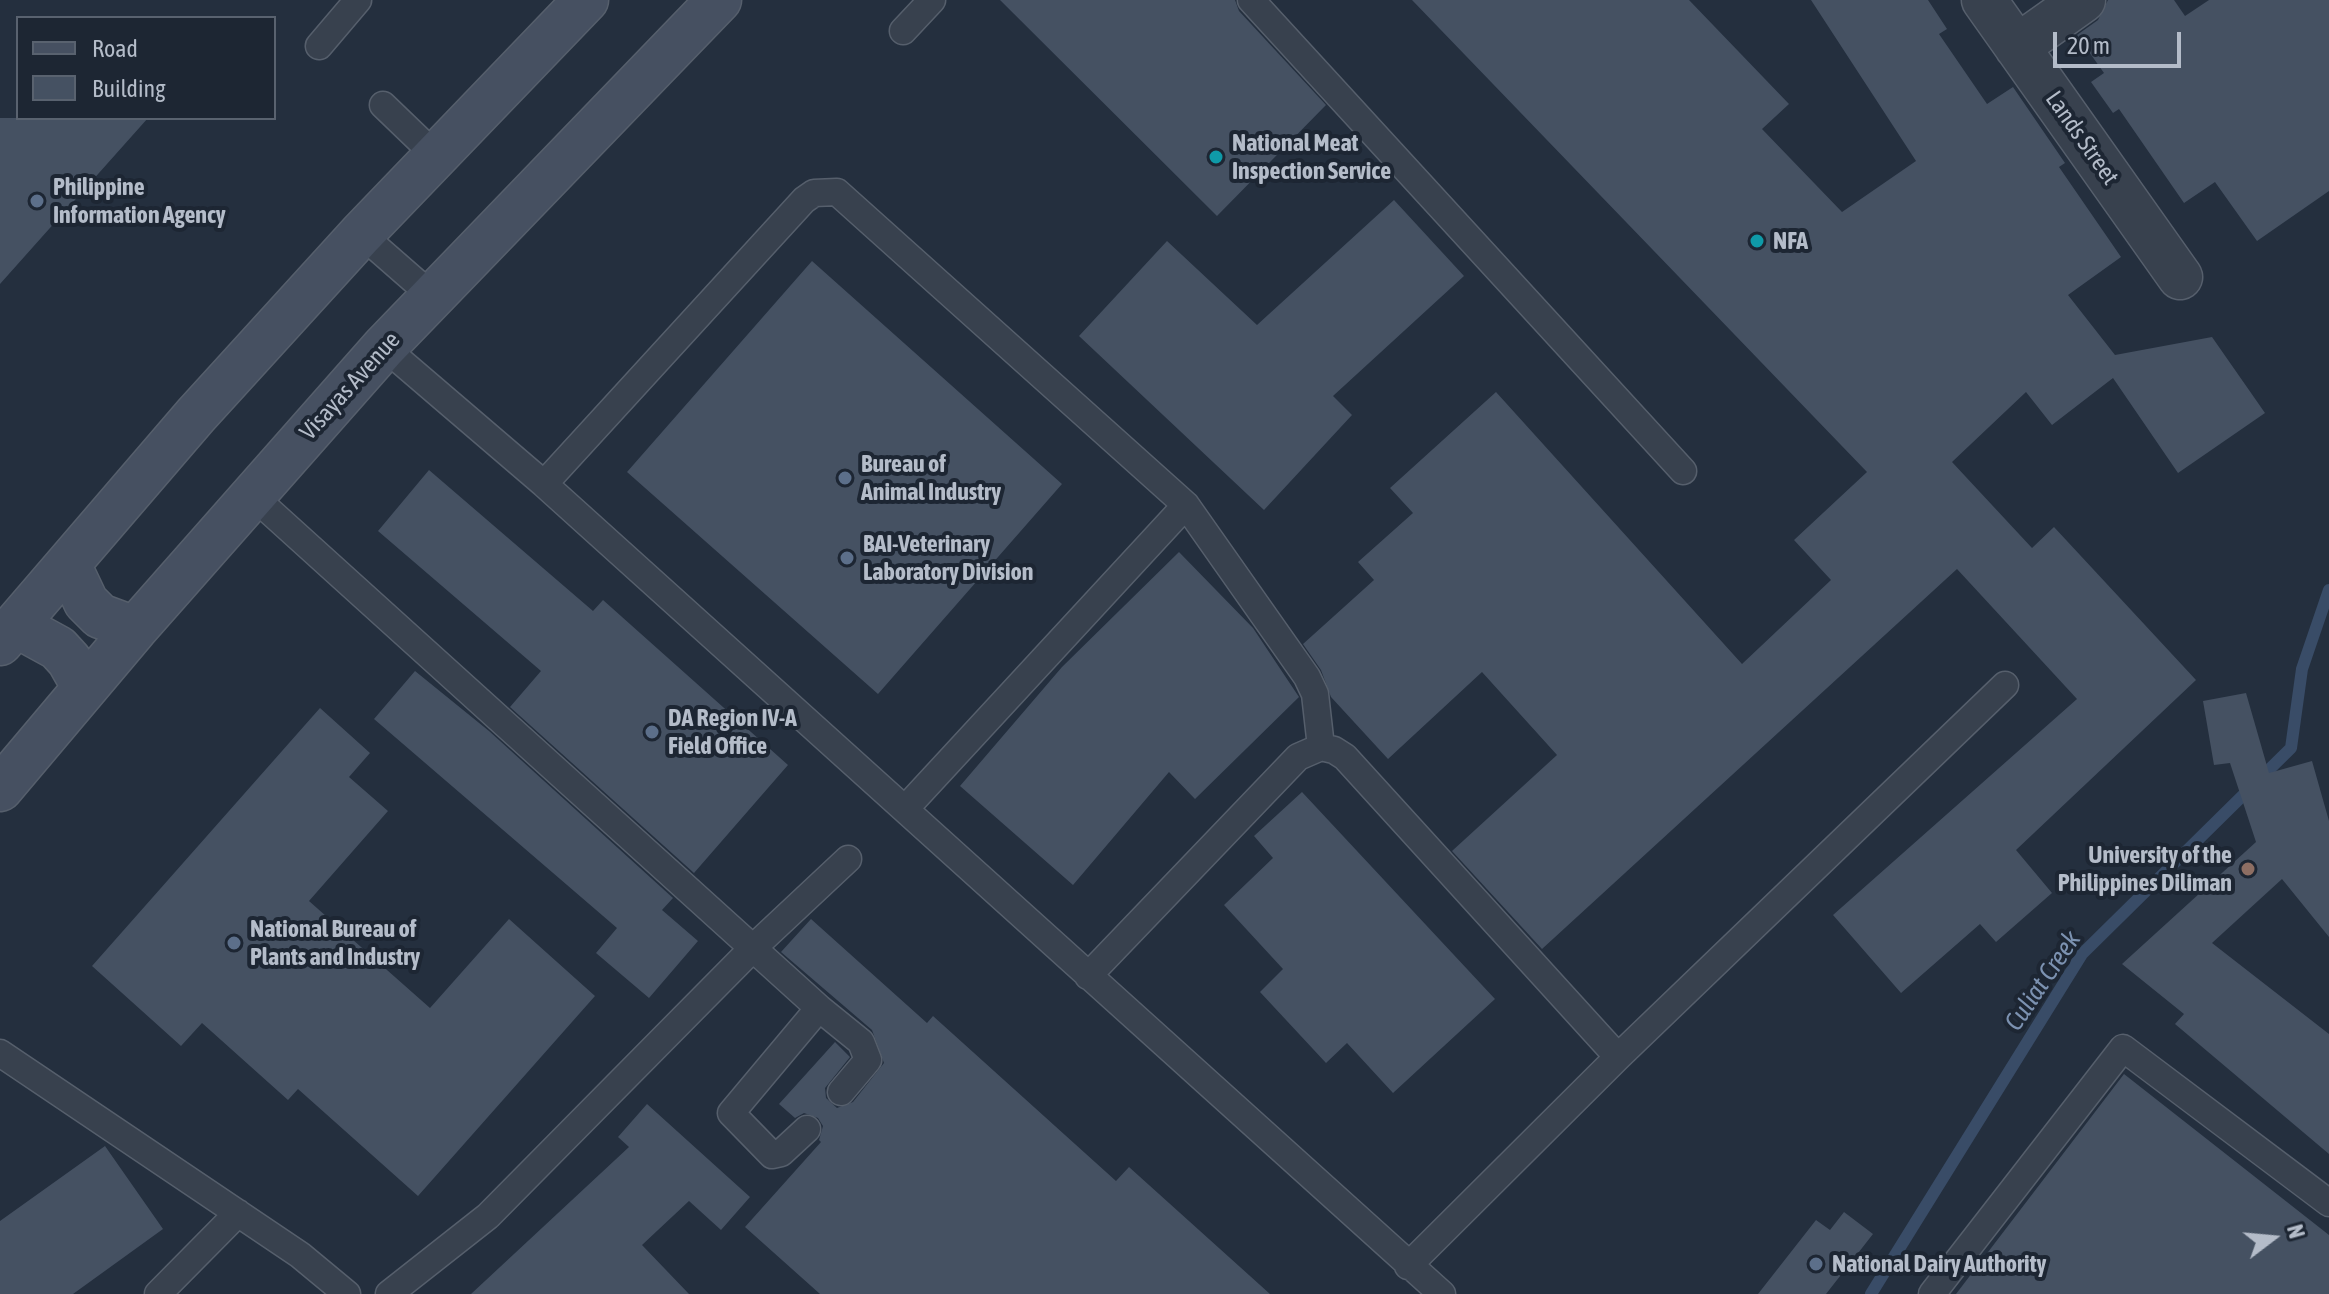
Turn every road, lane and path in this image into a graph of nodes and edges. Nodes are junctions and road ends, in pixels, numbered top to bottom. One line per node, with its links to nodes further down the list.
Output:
1 (358, 0): 9 (lane)
2 (586, 0): 12 (main road)
3 (719, 0): 15 (main road, Visayas Avenue)
4 (932, 0): 8 (lane)
5 (1251, 0): 17 (lane)
6 (1984, 0): 10 (street, Lands Street)
7 (2083, 0): 10 (street)
8 (903, 31)
9 (319, 46)
10 (2017, 47): 14 (street, Lands Street)
11 (383, 105): 12 (lane)
12 (435, 155): 13 (main road)
13 (361, 234): 15 (lane); 21 (main road)
14 (2180, 277)
15 (432, 296): 16 (main road, Visayas Avenue)
16 (384, 347): 18 (lane); 19 (main road, Visayas Avenue)
17 (1683, 471)
18 (544, 484): 20 (lane); 28 (lane)
19 (253, 496): 23 (main road, Visayas Avenue); 30 (lane)
20 (1186, 505): 26 (lane); 28 (lane)
21 (68, 564): 22 (main road); 23 (main road)
22 (5, 626): 25 (main road)
23 (135, 629): 25 (main road, Visayas Avenue)
24 (2005, 685): 33 (lane)
25 (85, 688): 27 (main road, Visayas Avenue)
26 (1321, 747): 31 (lane); 33 (lane)
27 (0, 789)
28 (905, 809): 31 (lane)
29 (848, 859): 30 (lane)
30 (754, 947): 32 (lane); 42 (lane)
31 (1088, 976): 39 (lane)
32 (819, 1008): 35 (lane); 36 (lane)
33 (1618, 1057): 39 (lane)
34 (3, 1061): 38 (lane)
35 (841, 1092)
36 (807, 1129)
37 (2329, 1203): 44 (lane)
38 (238, 1213): 40 (lane); 41 (lane)
39 (1408, 1266): 43 (lane)
40 (158, 1294)
41 (347, 1294)
42 (389, 1294)
43 (1442, 1294)
44 (1932, 1294)

